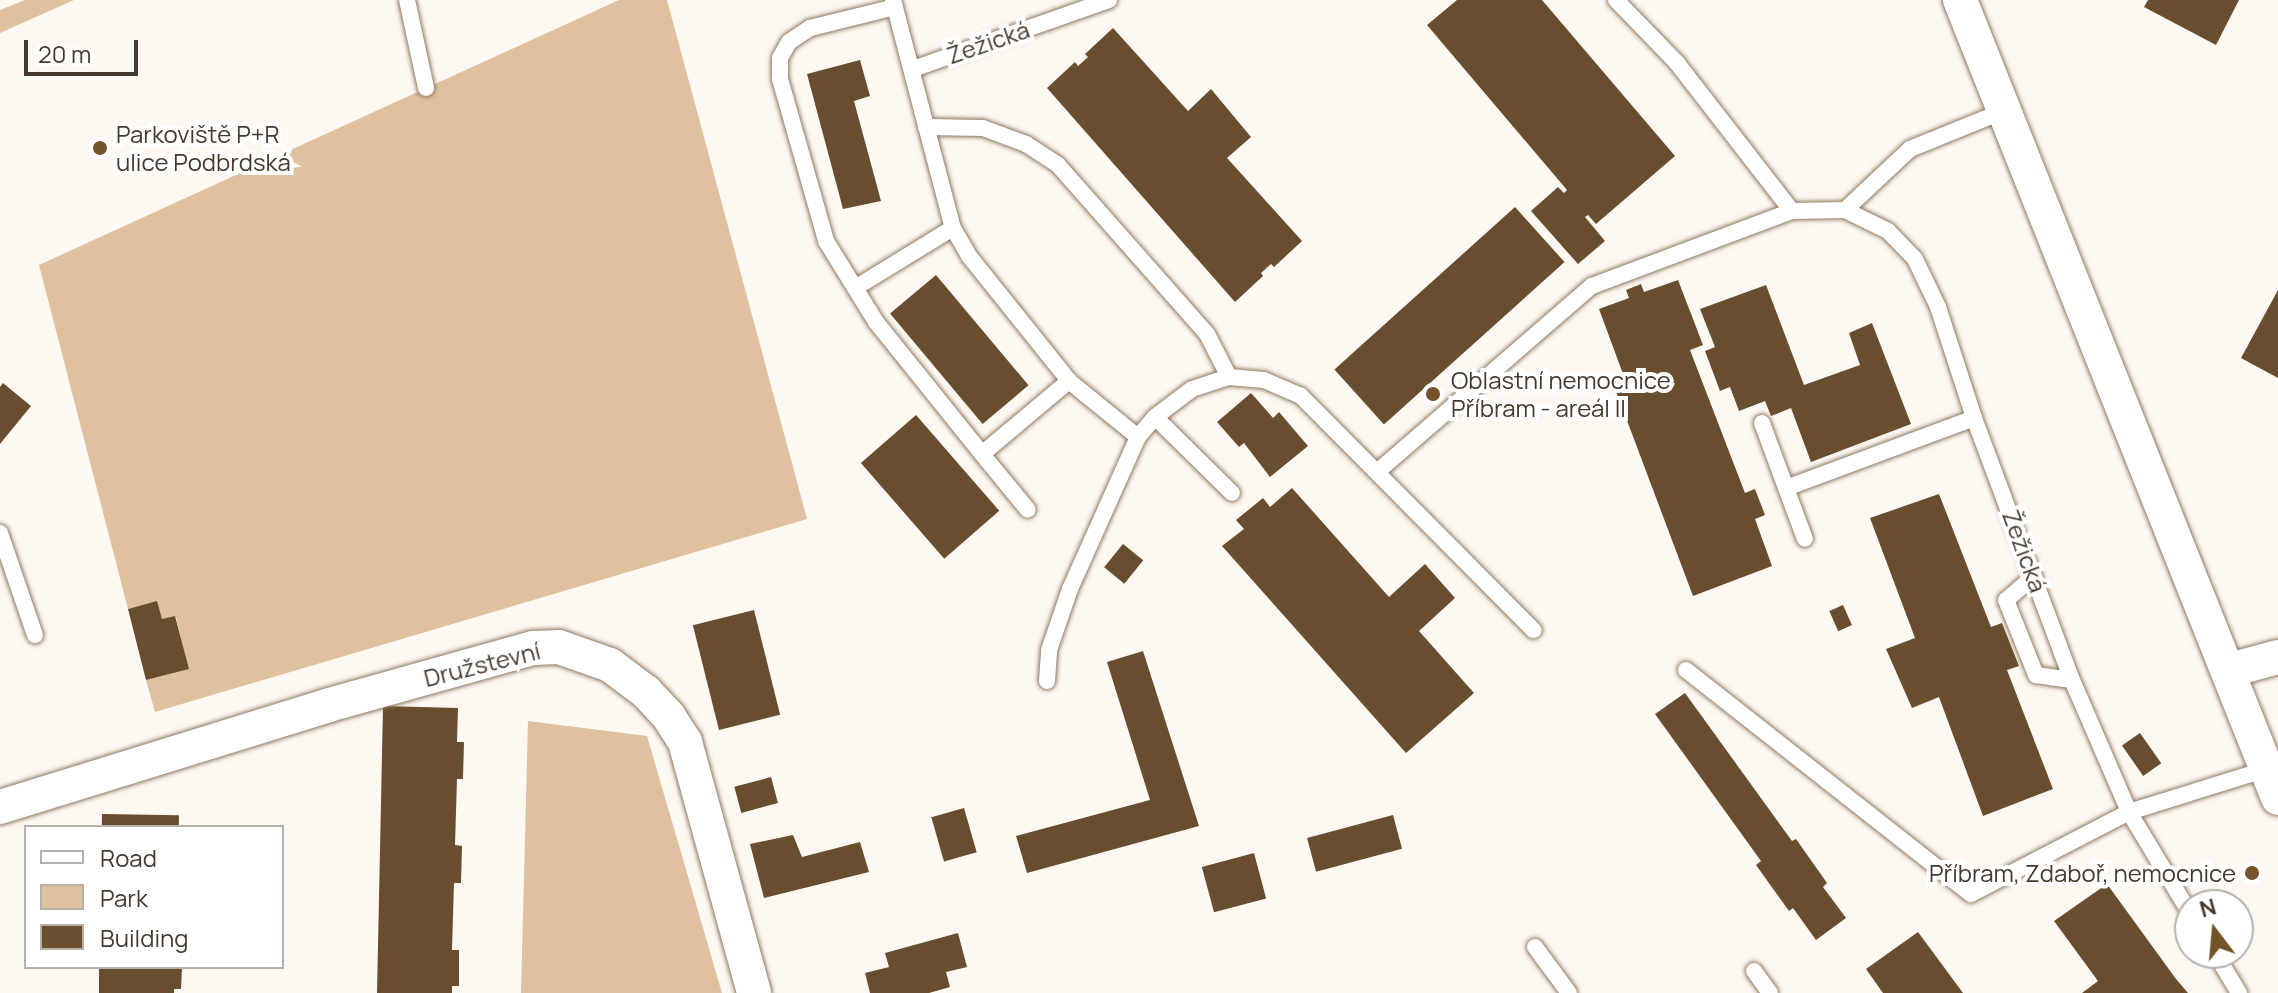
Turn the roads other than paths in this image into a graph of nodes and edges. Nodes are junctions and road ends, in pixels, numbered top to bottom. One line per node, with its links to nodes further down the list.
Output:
1 (407, 0): 7 (lane)
2 (1109, 0): 6 (lane, Žežická)
3 (1616, 0): 11 (lane)
4 (1961, 1): 8 (street)
5 (894, 3): 6 (lane); 13 (lane)
6 (913, 69): 9 (lane)
7 (426, 88)
8 (2006, 110): 10 (lane); 32 (street)
9 (926, 127): 12 (lane); 14 (lane)
10 (1845, 210): 11 (lane, Žežická); 17 (lane, Žežická)
11 (1792, 211): 21 (lane, Žežická)
12 (953, 228): 13 (lane); 15 (lane)
13 (855, 288): 20 (lane)
14 (1229, 377): 16 (lane); 21 (lane)
15 (1069, 381): 19 (lane); 20 (lane)
16 (1155, 417): 19 (lane); 23 (lane)
17 (1974, 418): 22 (lane); 27 (lane, Žežická)
18 (1762, 423): 22 (lane)
19 (1138, 437): 34 (lane)
20 (982, 454): 24 (lane)
21 (1377, 472): 28 (lane)
22 (1786, 488): 26 (lane)
23 (1232, 493)
24 (1028, 510)
25 (0, 533): 29 (lane)
26 (1805, 539)
27 (2034, 576): 33 (lane, Žežická); 33 (lane)
28 (1533, 630)
29 (35, 635)
30 (2278, 657): 32 (street)
31 (1686, 670): 37 (lane)
32 (2230, 670): 35 (street)
33 (2072, 680): 37 (lane, Žežická)
34 (1047, 681)
35 (2272, 784): 37 (lane)
36 (0, 807): 42 (street, Družstevní)
37 (2129, 812): 38 (lane, Žežická)
38 (2176, 889)
39 (1535, 947): 43 (lane)
40 (2225, 969): 45 (lane)
41 (1754, 971): 44 (lane)
42 (754, 993)
43 (1569, 993)
44 (1770, 993)
45 (2239, 993)

